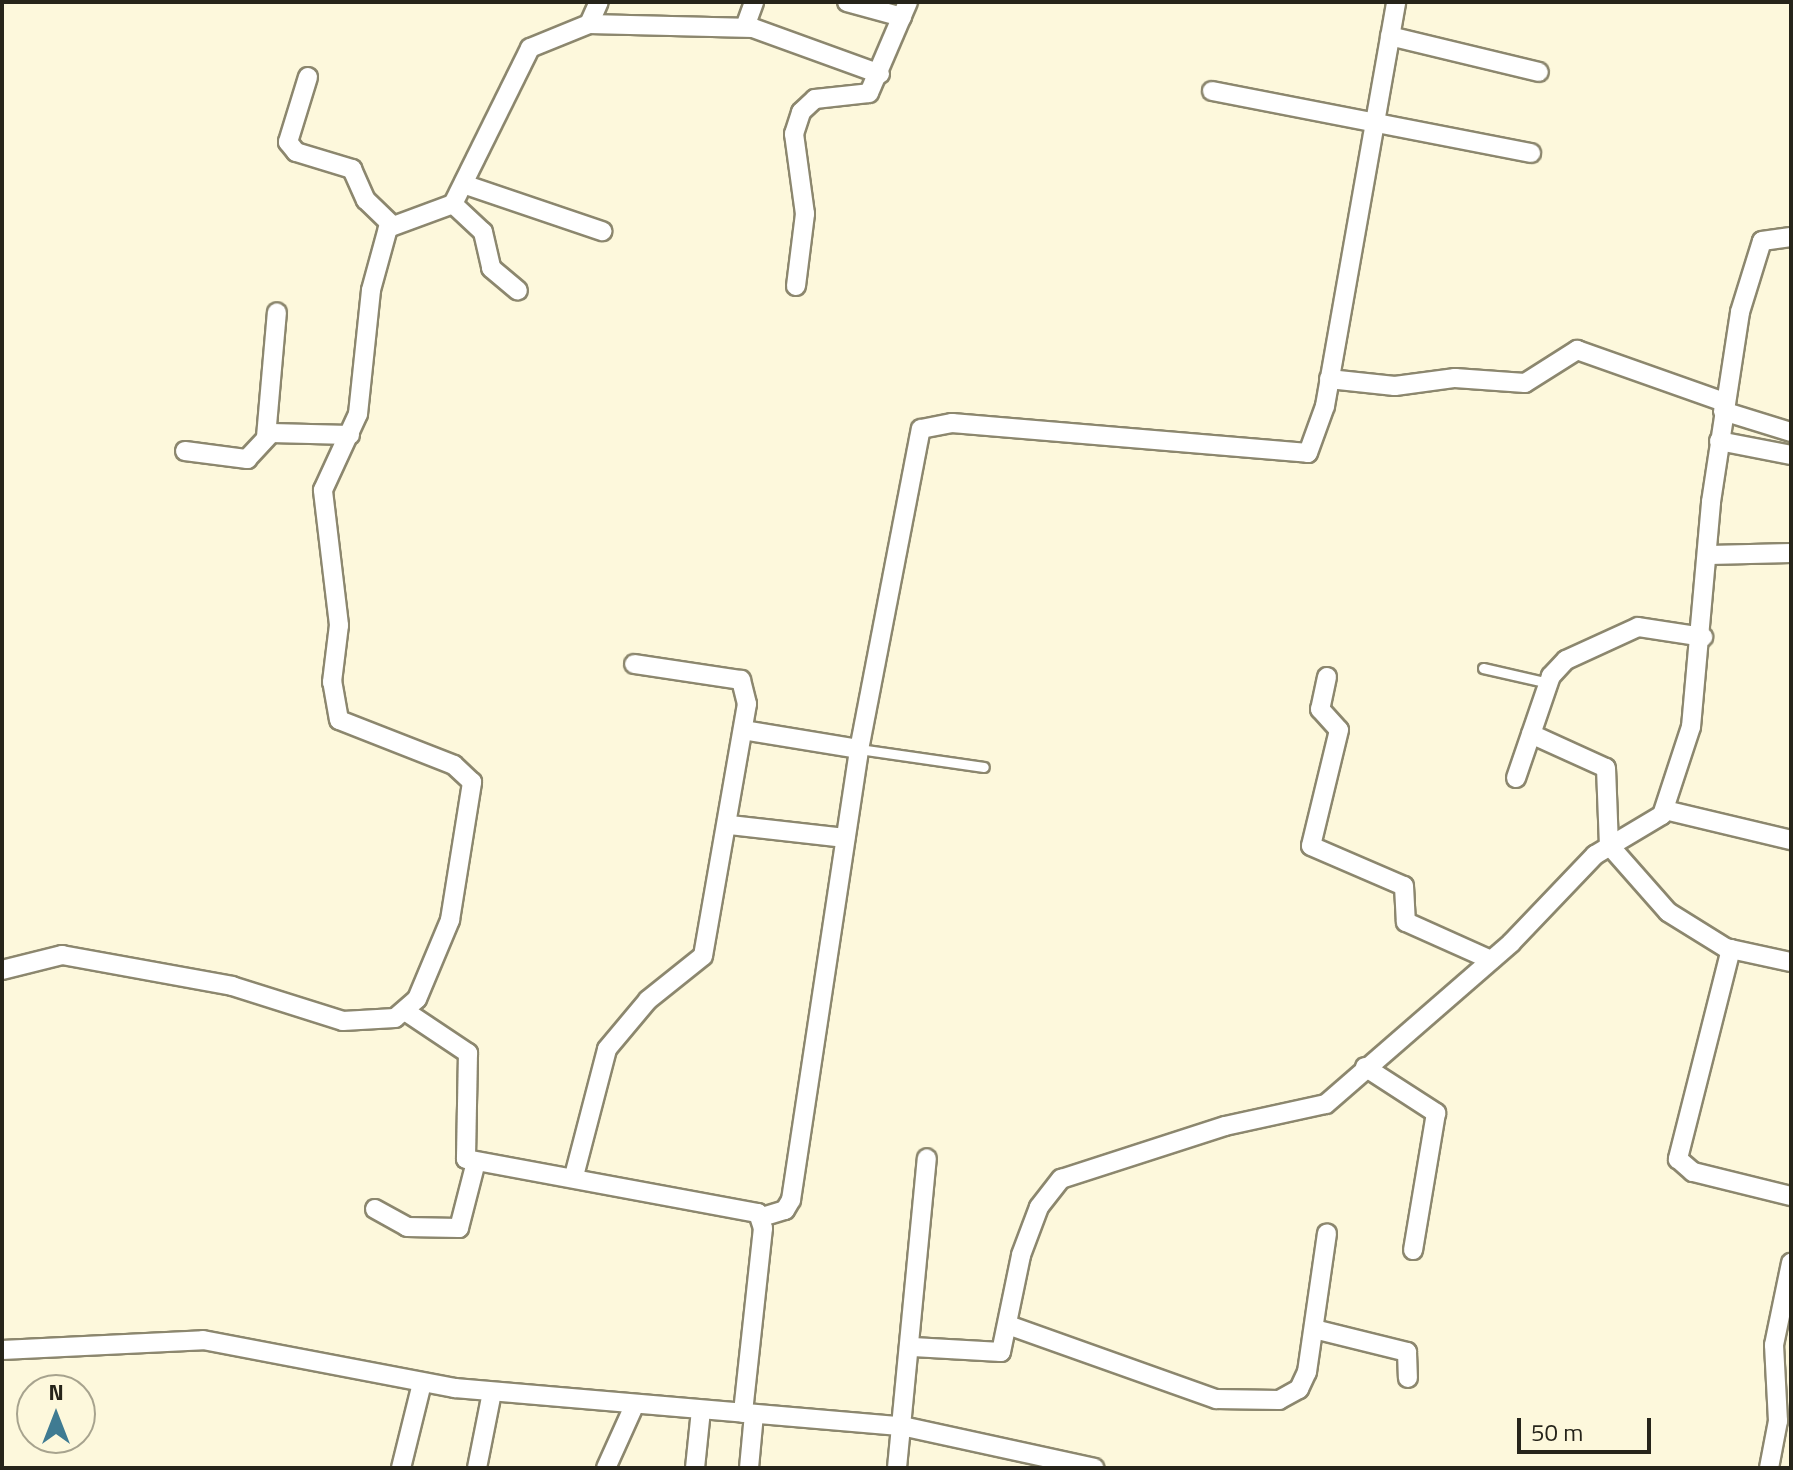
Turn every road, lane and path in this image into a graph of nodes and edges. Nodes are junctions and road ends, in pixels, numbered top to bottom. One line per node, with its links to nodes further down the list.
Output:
1 (599, 2): 6 (street)
2 (754, 2): 7 (street)
3 (847, 2): 5 (street)
4 (1396, 2): 8 (street)
5 (905, 10): 10 (street)
6 (589, 24): 7 (street); 15 (street)
7 (745, 27): 10 (street)
8 (1390, 36): 9 (street); 13 (street)
9 (1539, 72)
10 (880, 74): 20 (street)
11 (308, 77): 17 (street)
12 (1212, 91): 13 (street)
13 (1373, 124): 14 (street); 23 (street)
14 (1531, 153)
15 (466, 185): 16 (street); 18 (street)
16 (453, 204): 17 (street); 21 (street)
17 (392, 225): 26 (street)
18 (602, 231)
19 (1791, 237): 24 (street)
20 (796, 286)
21 (518, 291)
22 (277, 312): 27 (street)
23 (1329, 379): 24 (street); 40 (street)
24 (1724, 407): 25 (street); 28 (street)
25 (1791, 432)
26 (350, 435): 27 (street); 52 (street)
27 (266, 437): 29 (street)
28 (1719, 441): 30 (street); 32 (street)
29 (185, 451)
30 (1791, 455)
31 (1791, 553): 32 (street)
32 (1709, 555): 33 (street)
33 (1703, 637): 37 (street); 43 (street)
34 (634, 664): 38 (street)
35 (1483, 668): 37 (lane)
36 (1327, 677): 49 (street)
37 (1549, 683): 39 (street)
38 (743, 730): 40 (street); 44 (street)
39 (1531, 734): 42 (street); 47 (street)
40 (859, 749): 41 (lane); 45 (street)
41 (984, 767)
42 (1516, 778)
43 (1665, 810): 46 (street); 47 (street)
44 (730, 825): 45 (street); 56 (street)
45 (845, 838): 59 (street)
46 (1791, 840)
47 (1609, 845): 48 (street); 49 (street)
48 (1731, 949): 50 (street); 57 (street)
49 (1491, 960): 53 (street)
50 (1791, 962)
51 (2, 970): 52 (street)
52 (405, 1011): 55 (street)
53 (1365, 1067): 61 (street); 63 (street)
54 (927, 1158): 65 (street)
55 (476, 1162): 56 (street); 58 (street)
56 (574, 1176): 59 (street)
57 (1791, 1196)
58 (375, 1209)
59 (762, 1217): 73 (street)
60 (1327, 1233): 64 (street)
61 (1413, 1250)
62 (1791, 1263): 70 (street)
63 (1008, 1325): 64 (street); 65 (street)
64 (1314, 1329): 67 (street)
65 (913, 1347): 74 (street)
66 (2, 1350): 68 (street)
67 (1408, 1378)
68 (422, 1383): 69 (street); 76 (street)
69 (492, 1392): 71 (street); 77 (street)
70 (1784, 1404): 83 (street)
71 (634, 1406): 72 (street); 78 (street)
72 (701, 1410): 73 (street); 79 (street)
73 (748, 1414): 74 (street); 80 (street)
74 (902, 1426): 75 (street); 81 (street)
75 (1040, 1462): 82 (street)
76 (401, 1468)
77 (477, 1468)
78 (606, 1468)
79 (695, 1468)
80 (749, 1468)
81 (897, 1468)
82 (1094, 1468)
83 (1769, 1468)

